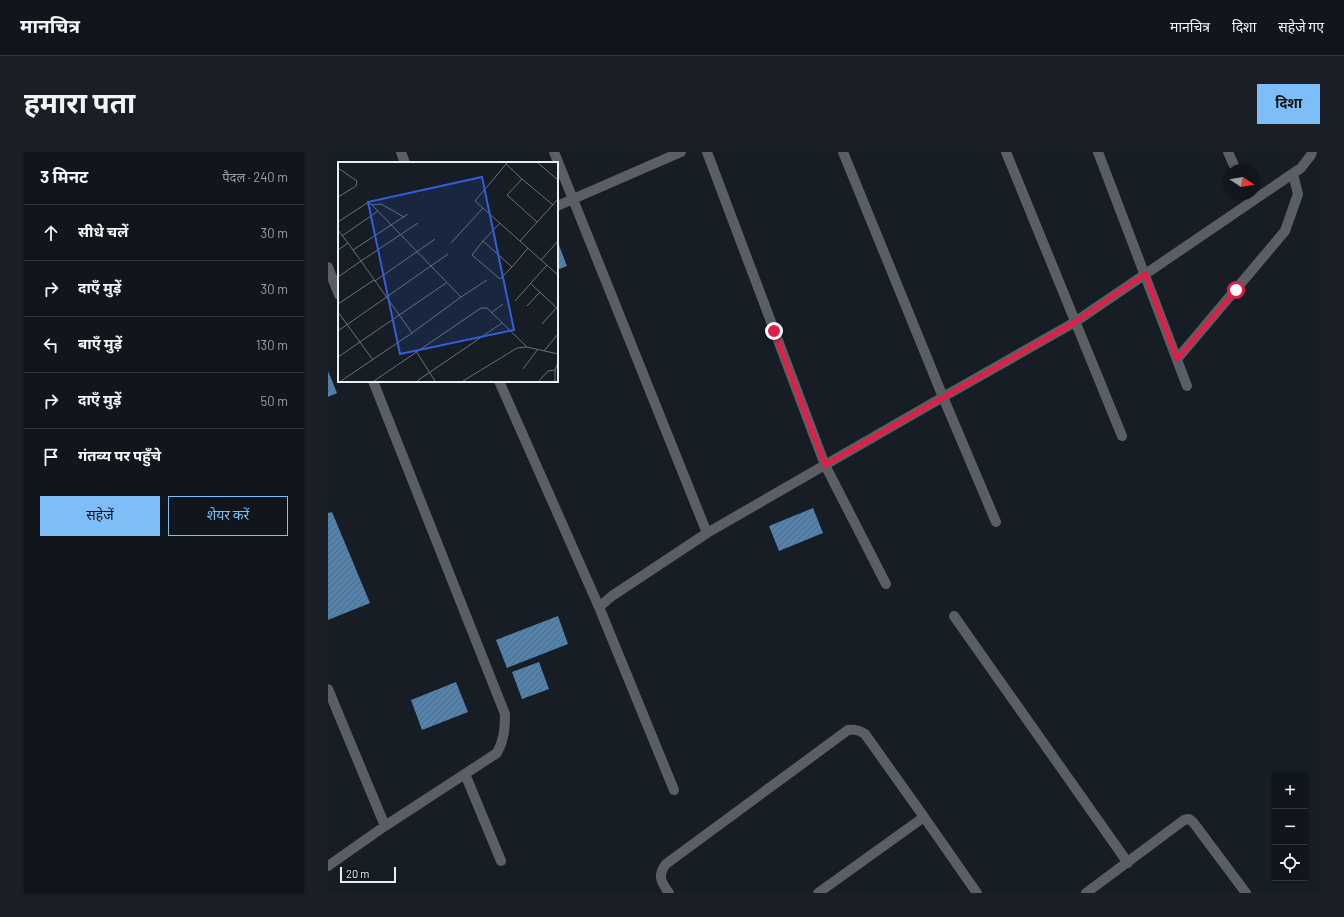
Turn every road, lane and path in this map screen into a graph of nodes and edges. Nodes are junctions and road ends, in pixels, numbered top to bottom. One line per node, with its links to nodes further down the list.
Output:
1 (401, 152): 10 (street)
2 (554, 152): 14 (street)
3 (681, 152): 14 (street)
4 (707, 152): 27 (street)
5 (843, 152): 25 (street)
6 (1006, 152): 20 (street)
7 (1098, 152): 18 (street)
8 (1228, 152): 11 (street)
9 (1312, 152): 12 (street)
10 (405, 162)
11 (1233, 164)
12 (1293, 174): 13 (street); 21 (street)
13 (1260, 192)
14 (573, 199): 16 (street); 29 (street)
15 (1247, 200): 18 (street)
16 (558, 206)
17 (328, 267): 19 (street)
18 (1145, 274): 20 (street); 21 (street)
19 (338, 292)
20 (1075, 322): 25 (street); 26 (street)
21 (1177, 359): 24 (street)
22 (373, 382): 34 (street)
23 (499, 382): 31 (street)
24 (1187, 386)
25 (943, 396): 27 (street); 28 (street)
26 (1122, 436)
27 (825, 465): 29 (street); 30 (street)
28 (996, 522)
29 (707, 533): 31 (street)
30 (886, 584)
31 (599, 607): 35 (street)
32 (954, 616): 39 (street)
33 (328, 689): 37 (street)
34 (465, 774): 37 (street); 38 (street)
35 (674, 790)
36 (924, 817): 41 (street); 42 (street); 43 (street)
37 (385, 826): 40 (street)
38 (501, 861)
39 (1128, 863): 44 (street); 45 (street)
40 (328, 866)
41 (669, 893)
42 (818, 893)
43 (977, 893)
44 (1086, 893)
45 (1246, 893)

